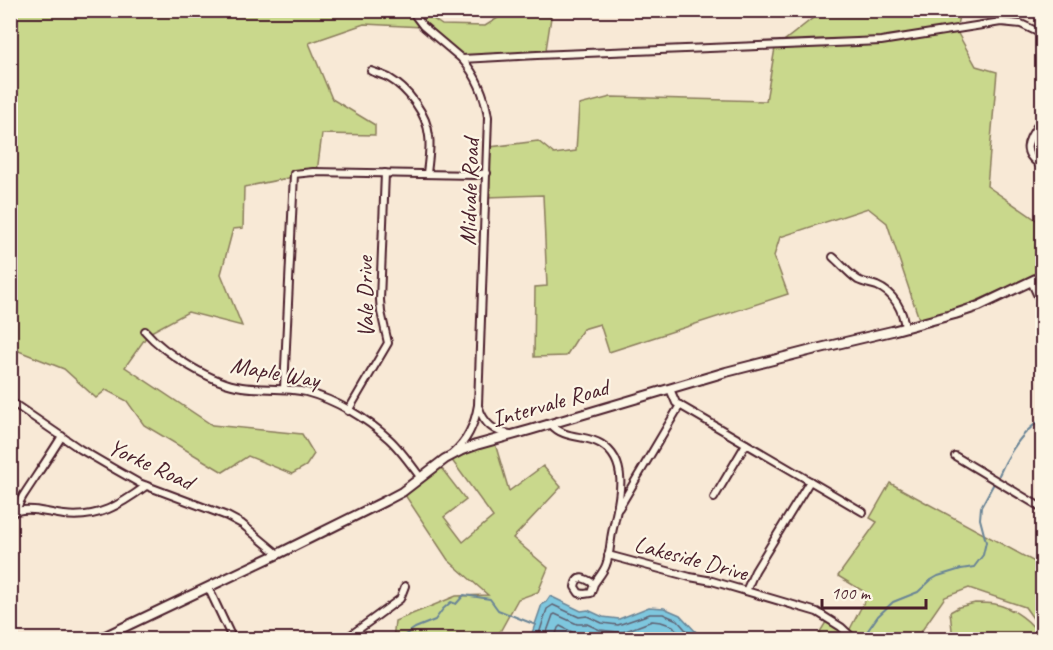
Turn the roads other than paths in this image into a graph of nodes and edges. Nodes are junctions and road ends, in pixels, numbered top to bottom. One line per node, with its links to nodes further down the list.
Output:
1 (411, 10): 3 (street, Midvale Road)
2 (1042, 34): 3 (street)
3 (462, 59): 8 (street, Midvale Road)
4 (371, 71): 9 (street)
5 (1042, 118): 6 (street)
6 (1042, 166)
7 (385, 173): 9 (street); 16 (street); 21 (street, Vale Drive)
8 (487, 173): 9 (street); 19 (street, Midvale Road)
9 (428, 174)
10 (833, 257): 14 (street)
11 (1042, 276): 12 (street, Intervale Road)
12 (1032, 281): 13 (street); 14 (street, Intervale Road)
13 (1042, 304)
14 (905, 328): 17 (street, Intervale Road)
15 (145, 331): 16 (street, Maple Way)
16 (284, 389): 21 (street, Maple Way)
17 (670, 389): 20 (street); 22 (street, Intervale Road)
18 (10, 401): 24 (street, Yorke Road)
19 (478, 405): 23 (street); 27 (street, Midvale Road)
20 (680, 405): 25 (street); 35 (street)
21 (348, 411): 28 (street, Maple Way)
22 (551, 424): 23 (street, Intervale Road); 35 (street, Lakeside Drive)
23 (514, 435): 27 (street, Intervale Road)
24 (62, 436): 30 (street, Yorke Road); 34 (street)
25 (746, 444): 29 (street); 31 (street)
26 (956, 456): 32 (street)
27 (445, 459): 28 (street, Intervale Road)
28 (421, 478): 36 (street, Intervale Road)
29 (810, 481): 33 (street); 41 (street)
30 (146, 486): 34 (street); 36 (street, Yorke Road)
31 (714, 498)
32 (1042, 508)
33 (863, 512)
34 (14, 513)
35 (616, 513): 37 (street, Lakeside Drive)
36 (278, 554): 40 (street, Intervale Road)
37 (608, 555): 38 (street); 41 (street, Lakeside Drive)
38 (594, 584)
39 (405, 586): 44 (street)
40 (208, 587): 42 (street, Intervale Road); 43 (street)
41 (746, 591): 45 (street, Lakeside Drive)
42 (97, 639)
43 (233, 639)
44 (344, 639)
45 (855, 639)

